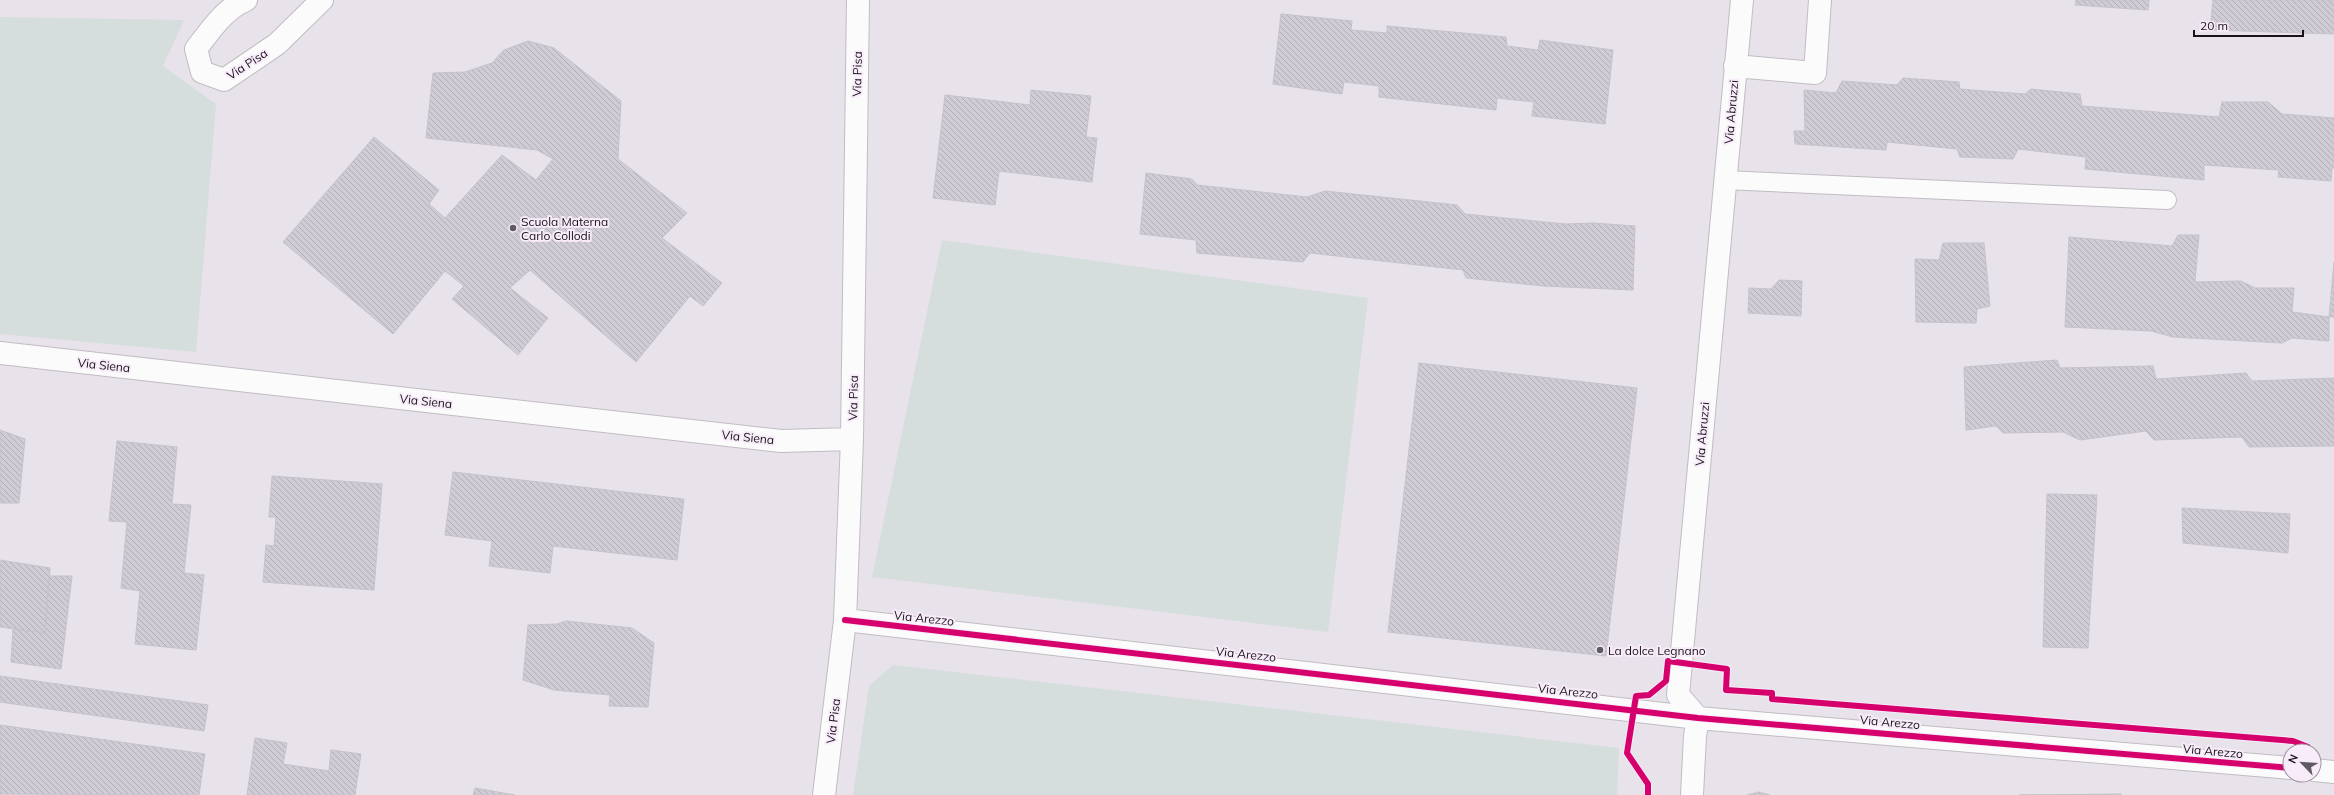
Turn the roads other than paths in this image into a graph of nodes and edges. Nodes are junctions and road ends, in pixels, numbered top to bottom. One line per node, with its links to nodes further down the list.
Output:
1 (246, 0): 2 (street, Via Pisa)
2 (322, 0)
3 (858, 0): 10 (street, Via Pisa)
4 (1742, 0): 6 (street, Via Abruzzi)
5 (1820, 0): 6 (street, Via Abruzzi)
6 (1736, 66): 7 (street, Via Abruzzi)
7 (1725, 180): 8 (lane); 12 (street, Via Abruzzi)
8 (2167, 200)
9 (0, 353): 10 (street, Via Siena)
10 (852, 439): 11 (street, Via Pisa)
11 (845, 620): 12 (street, Via Arezzo); 16 (street, Via Pisa)
12 (1698, 718): 13 (street, Via Arezzo); 17 (street)
13 (2282, 767)
14 (2322, 771): 15 (street)
15 (2334, 772)
16 (824, 795)
17 (1692, 795)

